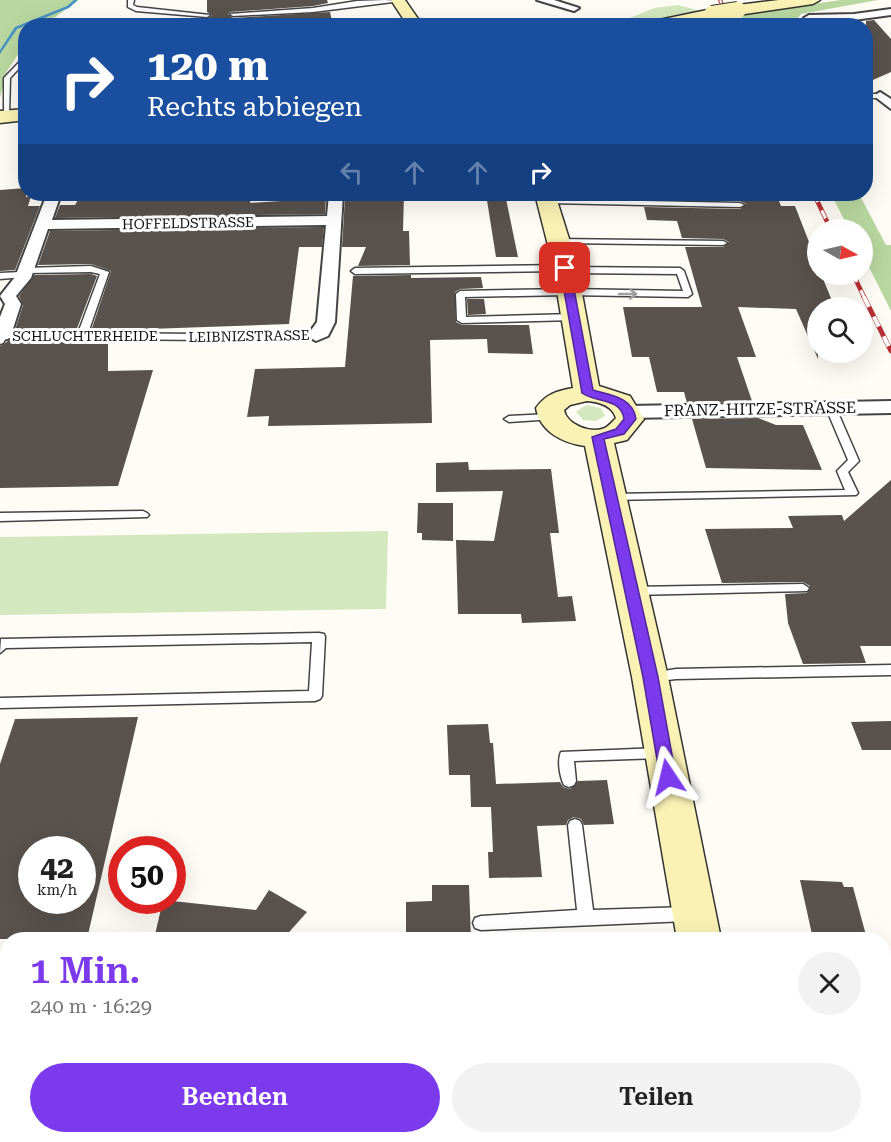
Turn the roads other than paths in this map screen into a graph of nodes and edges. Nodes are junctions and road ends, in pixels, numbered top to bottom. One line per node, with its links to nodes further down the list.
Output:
1 (131, 0): 10 (lane)
2 (345, 0): 6 (lane)
3 (542, 0): 7 (street)
4 (813, 0): 12 (main road, bridge)
5 (398, 1): 6 (lane); 11 (main road)
6 (365, 3): 9 (lane)
7 (574, 8)
8 (891, 12): 13 (street)
9 (233, 14)
10 (207, 15)
11 (410, 18)
12 (693, 18)
13 (809, 18)
14 (18, 66): 19 (lane)
15 (873, 96): 16 (lane)
16 (880, 96): 17 (street)
17 (891, 105)
18 (18, 115): 19 (main road)
19 (3, 116)
20 (51, 201): 26 (street, SCHLUCHTERHEIDE)
21 (335, 201): 25 (street, LEIBNIZSTRASSE)
22 (548, 201): 27 (main road)
23 (644, 201): 24 (lane)
24 (740, 205)
25 (334, 220): 26 (street, HOFFELDSTRASSE); 35 (street, LEIBNIZSTRASSE)
26 (42, 225): 30 (street, SCHLUCHTERHEIDE)
27 (559, 241): 28 (lane); 32 (main road)
28 (723, 243)
29 (354, 271): 32 (lane)
30 (25, 272): 31 (lane); 33 (lane); 36 (street, SCHLUCHTERHEIDE)
31 (0, 276)
32 (569, 288): 32 (lane); 32 (lane, one-way to 32); 37 (main road)
33 (82, 336): 34 (lane, SCHLUCHTERHEIDE); 36 (lane, SCHLUCHTERHEIDE)
34 (180, 336): 35 (lane, LEIBNIZSTRASSE)
35 (316, 336)
36 (1, 338)
37 (587, 393): 40 (main road); 41 (main road)
38 (891, 407): 39 (street, FRANZ-HITZE-STRASSE)
39 (831, 408): 40 (street, FRANZ-HITZE-STRASSE); 44 (lane)
40 (629, 412): 43 (main road)
41 (550, 417): 42 (lane); 43 (main road)
42 (509, 419)
43 (598, 437): 44 (main road)
44 (611, 497): 48 (main road)
45 (142, 514): 46 (lane)
46 (0, 517)
47 (804, 588): 48 (lane)
48 (632, 591): 51 (main road)
49 (0, 648): 52 (lane)
50 (891, 670): 51 (lane)
51 (650, 677): 53 (main road)
52 (0, 703)
53 (664, 753): 54 (lane); 58 (main road)
54 (570, 781)
55 (574, 825): 56 (lane)
56 (586, 917): 57 (lane); 58 (lane)
57 (481, 923)
58 (696, 926)

